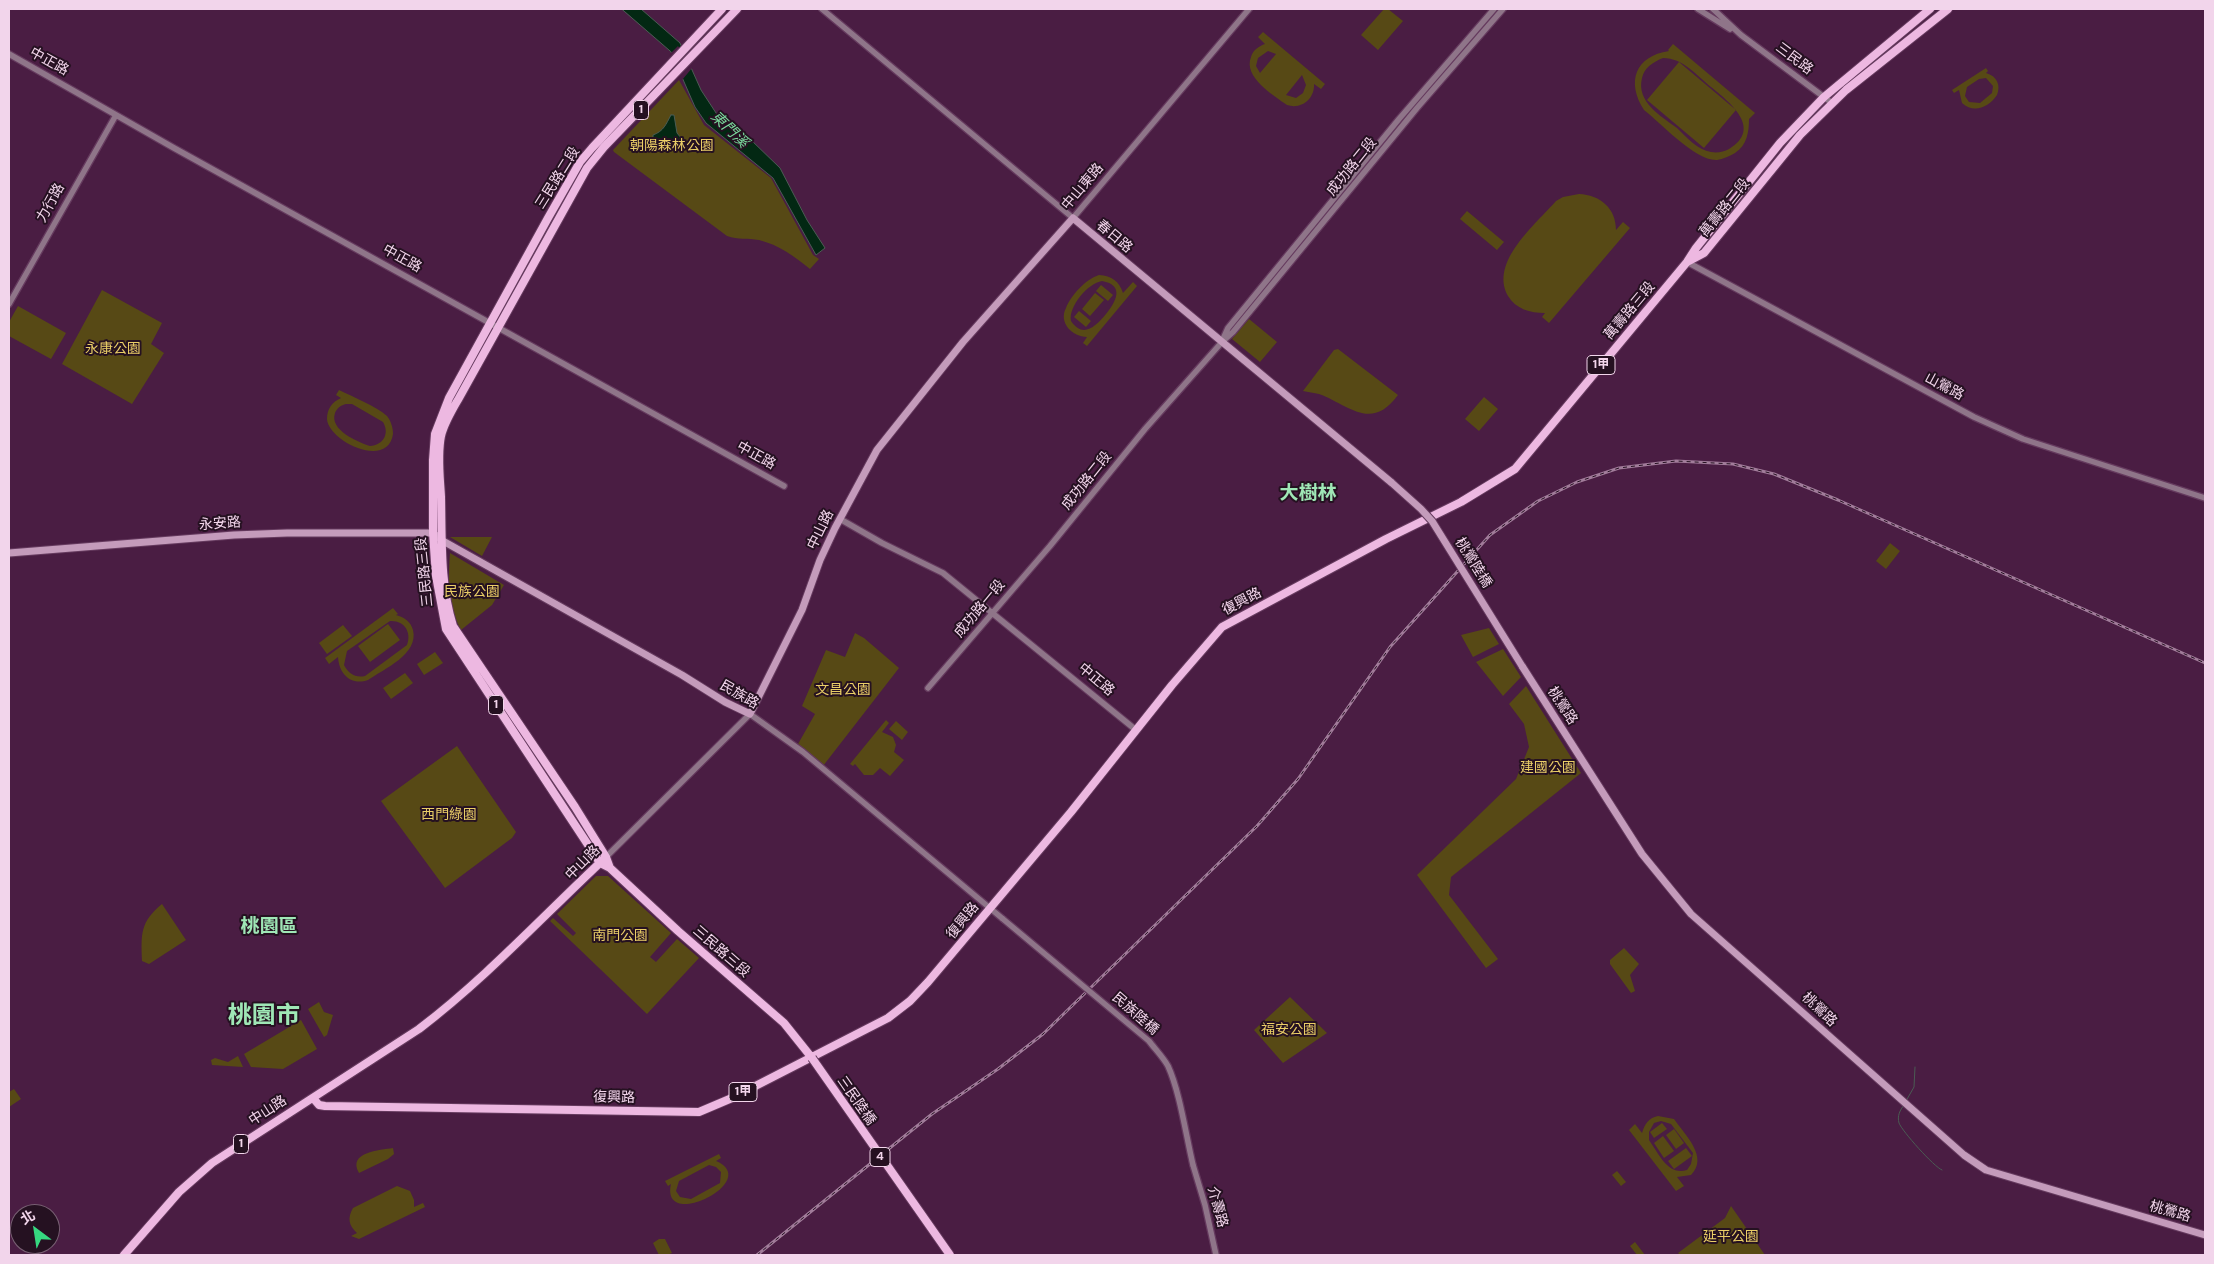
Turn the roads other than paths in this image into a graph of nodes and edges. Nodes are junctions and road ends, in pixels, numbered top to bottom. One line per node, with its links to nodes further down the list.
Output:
1 (722, 9): 23 (main road, 三民路二段 / 1)
2 (737, 9): 24 (main road, 三民路二段 / 1)
3 (822, 9): 20 (street, 春日路)
4 (1249, 9): 20 (street, 中山東路)
5 (1494, 9): 16 (street, 成功路二段)
6 (1503, 9): 17 (street, 成功路二段)
7 (1698, 9): 11 (street, 三民路)
8 (1713, 9): 11 (street, 三民路)
9 (1930, 9): 13 (main road, 萬壽路二段 / 1甲)
10 (1948, 9): 14 (main road, 萬壽路二段 / 1甲)
11 (1741, 35): 13 (street, 三民路)
12 (9, 54): 15 (street, 中正路)
13 (1824, 97): 14 (street, 三民路); 21 (main road, 萬壽路二段 / 1甲)
14 (1832, 103): 21 (main road, 萬壽路二段 / 1甲)
15 (116, 115): 22 (street, 力行路); 23 (street, 中正路)
16 (1393, 126): 17 (street); 18 (street, 成功路二段)
17 (1399, 130): 19 (street, 成功路二段)
18 (1375, 148): 19 (street); 25 (street, 成功路二段)
19 (1381, 153): 25 (street, 成功路二段)
20 (1073, 218): 25 (main road, 春日路); 26 (main road, 中山東路)
21 (1687, 262): 27 (main road, 萬壽路三段 / 1甲); 30 (street, 山鶯路)
22 (9, 304)
23 (490, 324): 24 (street, 中正路); 32 (main road, 三民路三段 / 1)
24 (499, 328): 29 (street, 中正路); 33 (main road, 三民路三段 / 1)
25 (1222, 342): 28 (main road, 春日路); 34 (street, 成功路二段)
26 (934, 378): 31 (main road, 中山路)
27 (1515, 468): 40 (main road, 復興路 / 1甲)
28 (1392, 483): 37 (main road, 桃鶯陸橋, bridge)
29 (784, 486)
30 (2205, 498)
31 (840, 519): 36 (street, 中正路); 39 (main road, 中山路)
32 (433, 533): 33 (main road, 民族路); 35 (main road, 永安路); 41 (main road, 三民路三段 / 1)
33 (443, 541): 39 (main road, 民族路); 41 (main road, 三民路三段 / 1)
34 (1050, 546): 36 (street, 成功路一段)
35 (9, 553)
36 (992, 614): 38 (street, 成功路一段); 40 (street, 中正路)
37 (1522, 666): 48 (main road, 桃鶯路)
38 (928, 688)
39 (750, 714): 41 (street, 中山路); 43 (street, 民族路)
40 (1136, 730): 43 (main road, 復興路 / 1甲)
41 (603, 860): 42 (main road, 三民路三段 / 1); 46 (main road, 中山路 / 1)
42 (610, 868): 45 (main road, 三民路三段 / 4)
43 (990, 908): 44 (street, 民族路); 45 (main road, 復興路 / 1甲)
44 (1003, 919): 47 (street, 民族陸橋, bridge)
45 (812, 1058): 46 (main road, 復興路 / 1甲); 50 (main road, 三民陸橋 / 4, bridge)
46 (313, 1098): 49 (main road, 中山路 / 1)
47 (1192, 1165): 51 (street, 介壽路)
48 (2205, 1235)
49 (124, 1255)
50 (950, 1255)
51 (1216, 1255)

